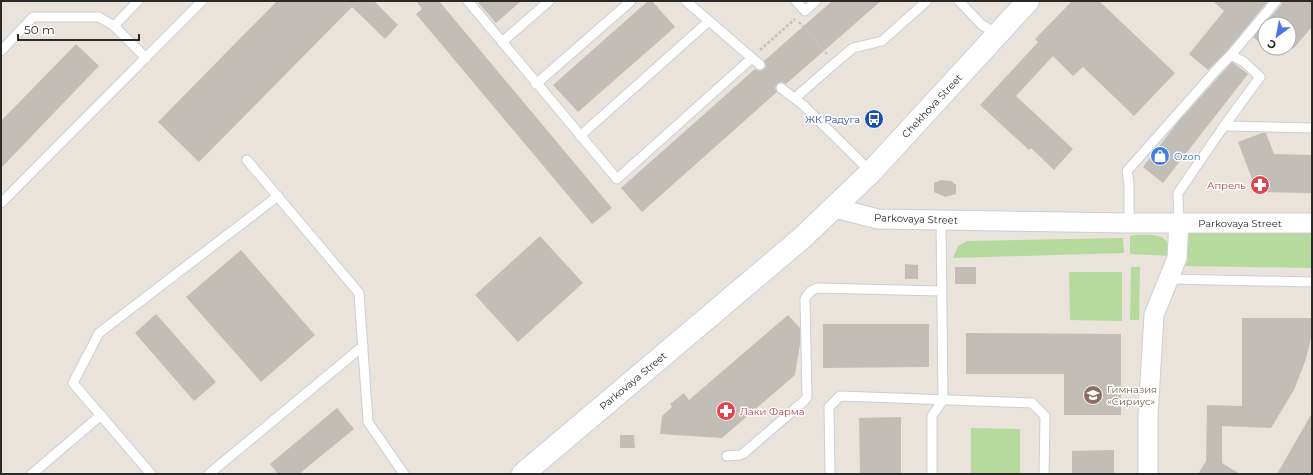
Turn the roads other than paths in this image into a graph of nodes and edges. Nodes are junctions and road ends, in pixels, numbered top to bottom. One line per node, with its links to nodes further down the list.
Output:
1 (138, 1): 14 (lane)
2 (202, 1): 19 (lane)
3 (468, 1): 16 (lane)
4 (549, 1): 16 (lane)
5 (631, 1): 22 (lane)
6 (686, 1): 13 (lane)
7 (796, 1): 8 (lane)
8 (816, 1)
9 (927, 1): 24 (lane)
10 (959, 1): 15 (lane)
11 (1028, 1): 15 (main road, Chekhova Street)
12 (1276, 1): 18 (lane)
13 (710, 21): 20 (lane); 27 (lane)
14 (114, 26): 17 (lane); 19 (lane)
15 (998, 34): 29 (main road, Chekhova Street)
16 (502, 42): 22 (lane)
17 (1, 51)
18 (1231, 55): 25 (lane); 34 (lane)
19 (146, 58): 31 (lane)
20 (752, 58): 21 (lane); 27 (lane)
21 (760, 64)
22 (536, 84): 27 (lane)
23 (782, 88): 24 (lane)
24 (795, 98): 29 (lane)
25 (1224, 126): 26 (lane); 35 (lane)
26 (1312, 128)
27 (580, 136)
28 (247, 160): 30 (lane)
29 (871, 172): 32 (main road, Chekhova Street)
30 (278, 196): 40 (lane); 42 (lane)
31 (1, 203)
32 (835, 208): 33 (street, Parkovaya Street); 48 (main road, Parkovaya Street)
33 (941, 220): 34 (street, Parkovaya Street); 39 (lane)
34 (1129, 223): 35 (street, Parkovaya Street)
35 (1179, 223): 36 (street, Parkovaya Street); 37 (street)
36 (1312, 223)
37 (1169, 279): 38 (lane); 52 (street)
38 (1312, 282)
39 (941, 291): 41 (lane); 43 (lane)
40 (363, 346): 46 (lane); 47 (lane)
41 (943, 400): 49 (lane); 50 (lane); 51 (lane)
42 (100, 415): 44 (lane); 45 (lane)
43 (727, 456)
44 (32, 474)
45 (151, 474)
46 (209, 474)
47 (404, 474)
48 (523, 474)
49 (830, 474)
50 (932, 474)
51 (1044, 474)
52 (1148, 474)

